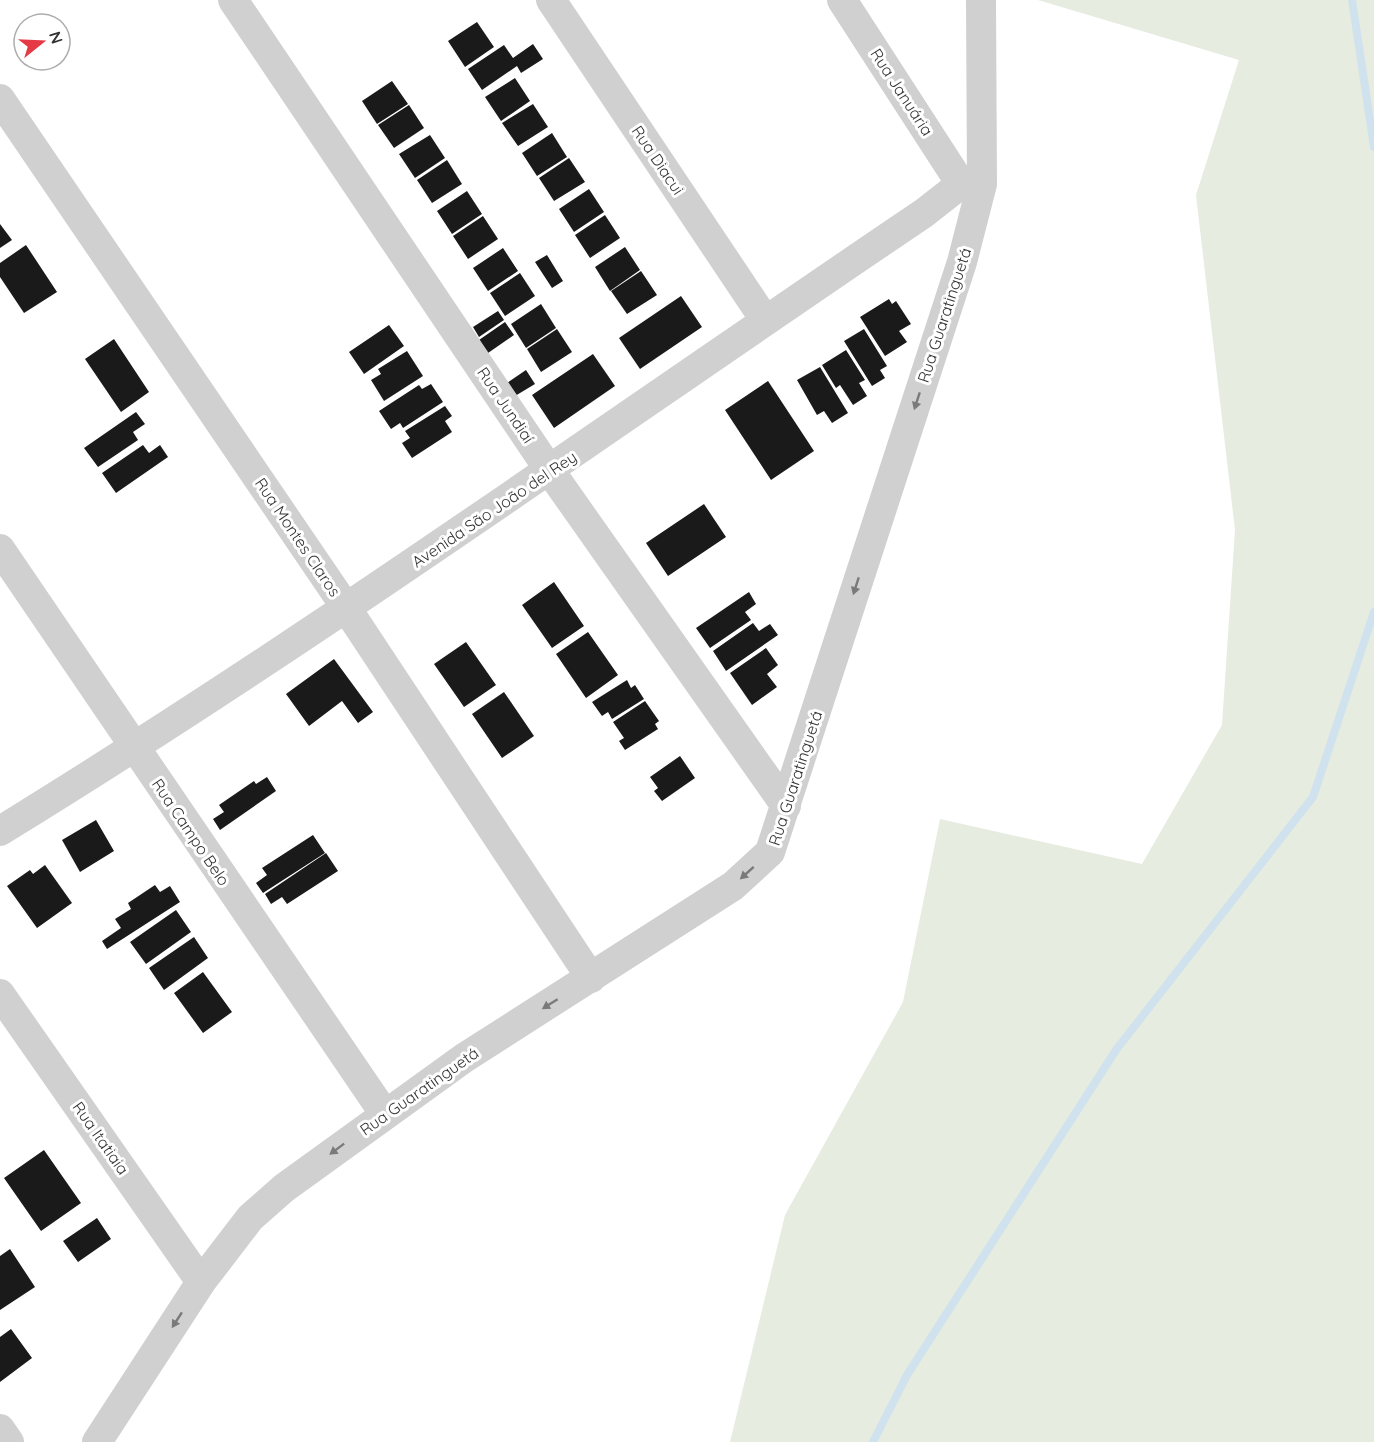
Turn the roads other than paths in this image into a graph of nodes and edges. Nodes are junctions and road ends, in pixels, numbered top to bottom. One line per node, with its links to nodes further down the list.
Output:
1 (232, 0): 8 (street, Rua Jundiaí)
2 (551, 0): 7 (street, Rua Diacui)
3 (842, 0): 6 (street, Rua Januária)
4 (981, 0): 6 (street, Rua Guaratinguetá)
5 (0, 99): 10 (street, Rua Montes Claros)
6 (971, 184): 7 (street, Avenida São João del Rey); 12 (street, Rua Guaratinguetá, one-way to 12)
7 (765, 320): 8 (street, Avenida São João del Rey)
8 (550, 471): 10 (street, Avenida São João del Rey); 12 (street, Rua Jundiaí)
9 (0, 549): 11 (street, Rua Campo Belo)
10 (347, 609): 11 (street, Avenida São João del Rey); 14 (street, Rua Montes Claros)
11 (134, 749): 13 (street, Avenida São João del Rey); 16 (street, Rua Campo Belo)
12 (786, 806): 14 (street, Rua Guaratinguetá, one-way to 14)
13 (0, 831)
14 (591, 978): 16 (street, Rua Guaratinguetá, one-way to 16)
15 (0, 994): 17 (street, Rua Itatiaia)
16 (384, 1113): 17 (street, Rua Guaratinguetá, one-way to 17)
17 (201, 1282): 20 (street, Rua Guaratinguetá, one-way to 20)
18 (0, 1429): 19 (street)
19 (9, 1442)
20 (97, 1442)

